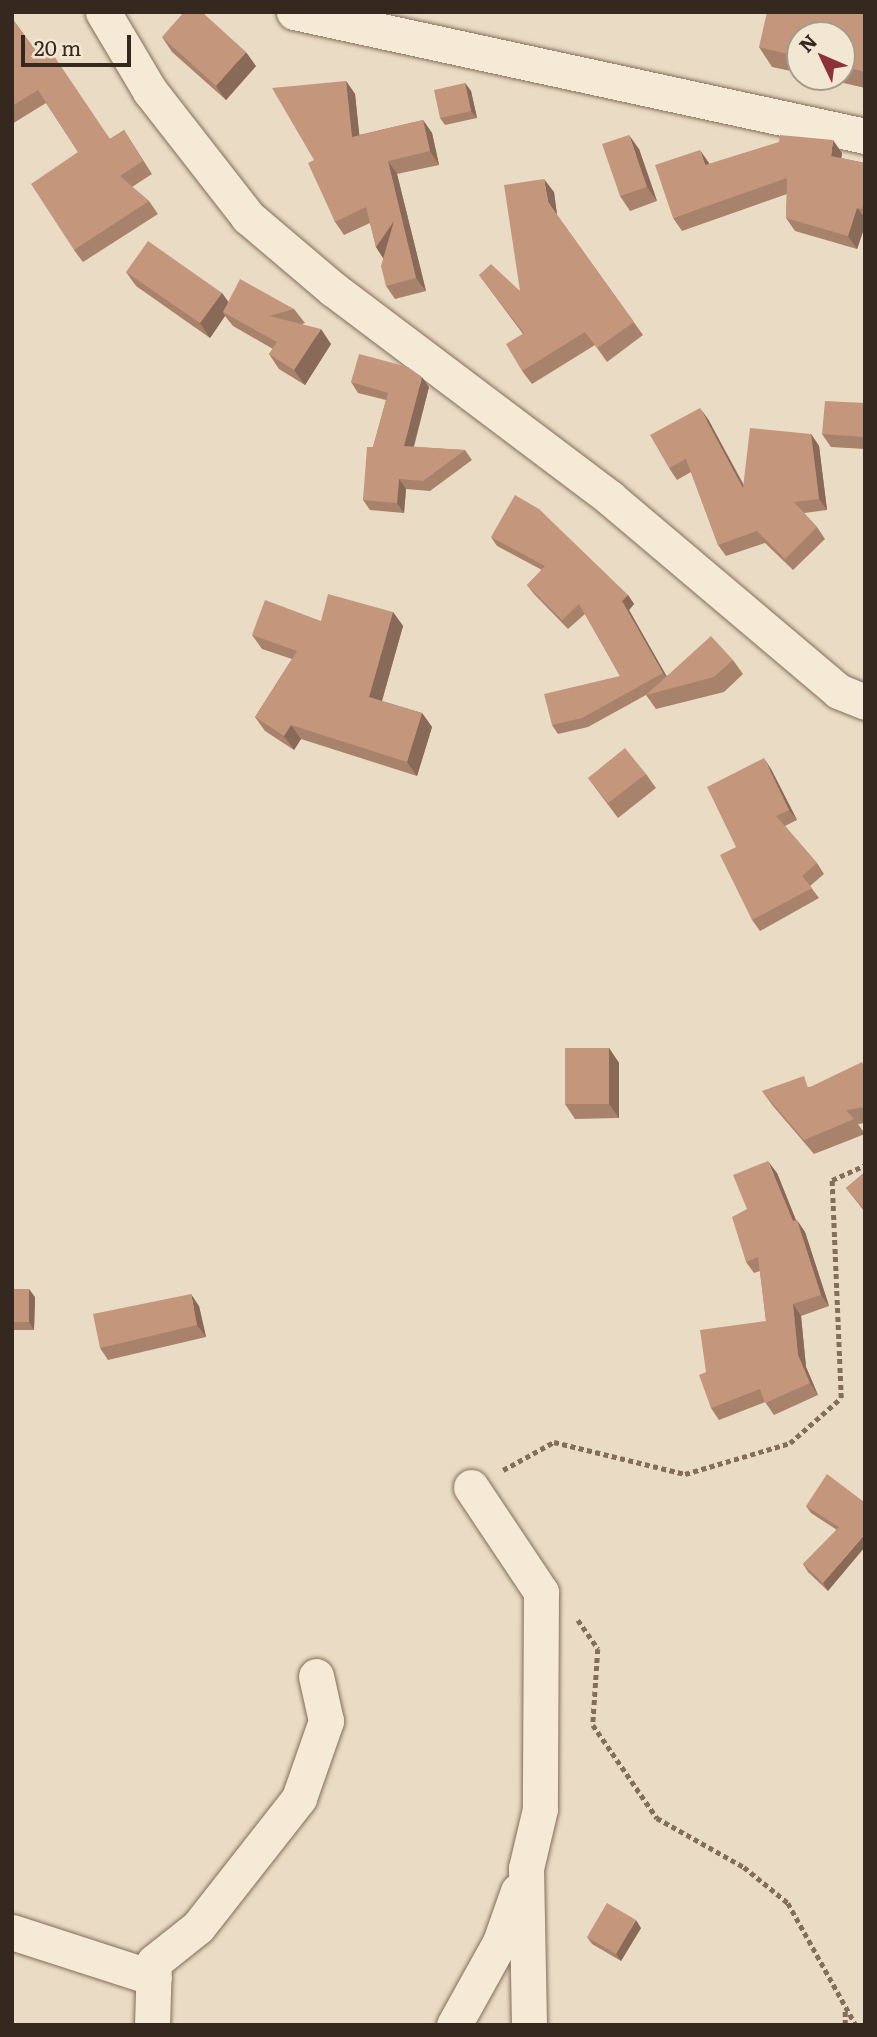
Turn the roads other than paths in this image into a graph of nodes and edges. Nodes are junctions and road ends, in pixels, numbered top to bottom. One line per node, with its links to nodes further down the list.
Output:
1 (103, 12): 4 (street)
2 (294, 12): 3 (street)
3 (865, 136)
4 (865, 702)
5 (471, 1487): 7 (street)
6 (316, 1676): 9 (street)
7 (526, 1868): 11 (street); 12 (street)
8 (12, 1932): 9 (street)
9 (154, 1978): 10 (street)
10 (152, 2025)
11 (454, 2025)
12 (529, 2025)

